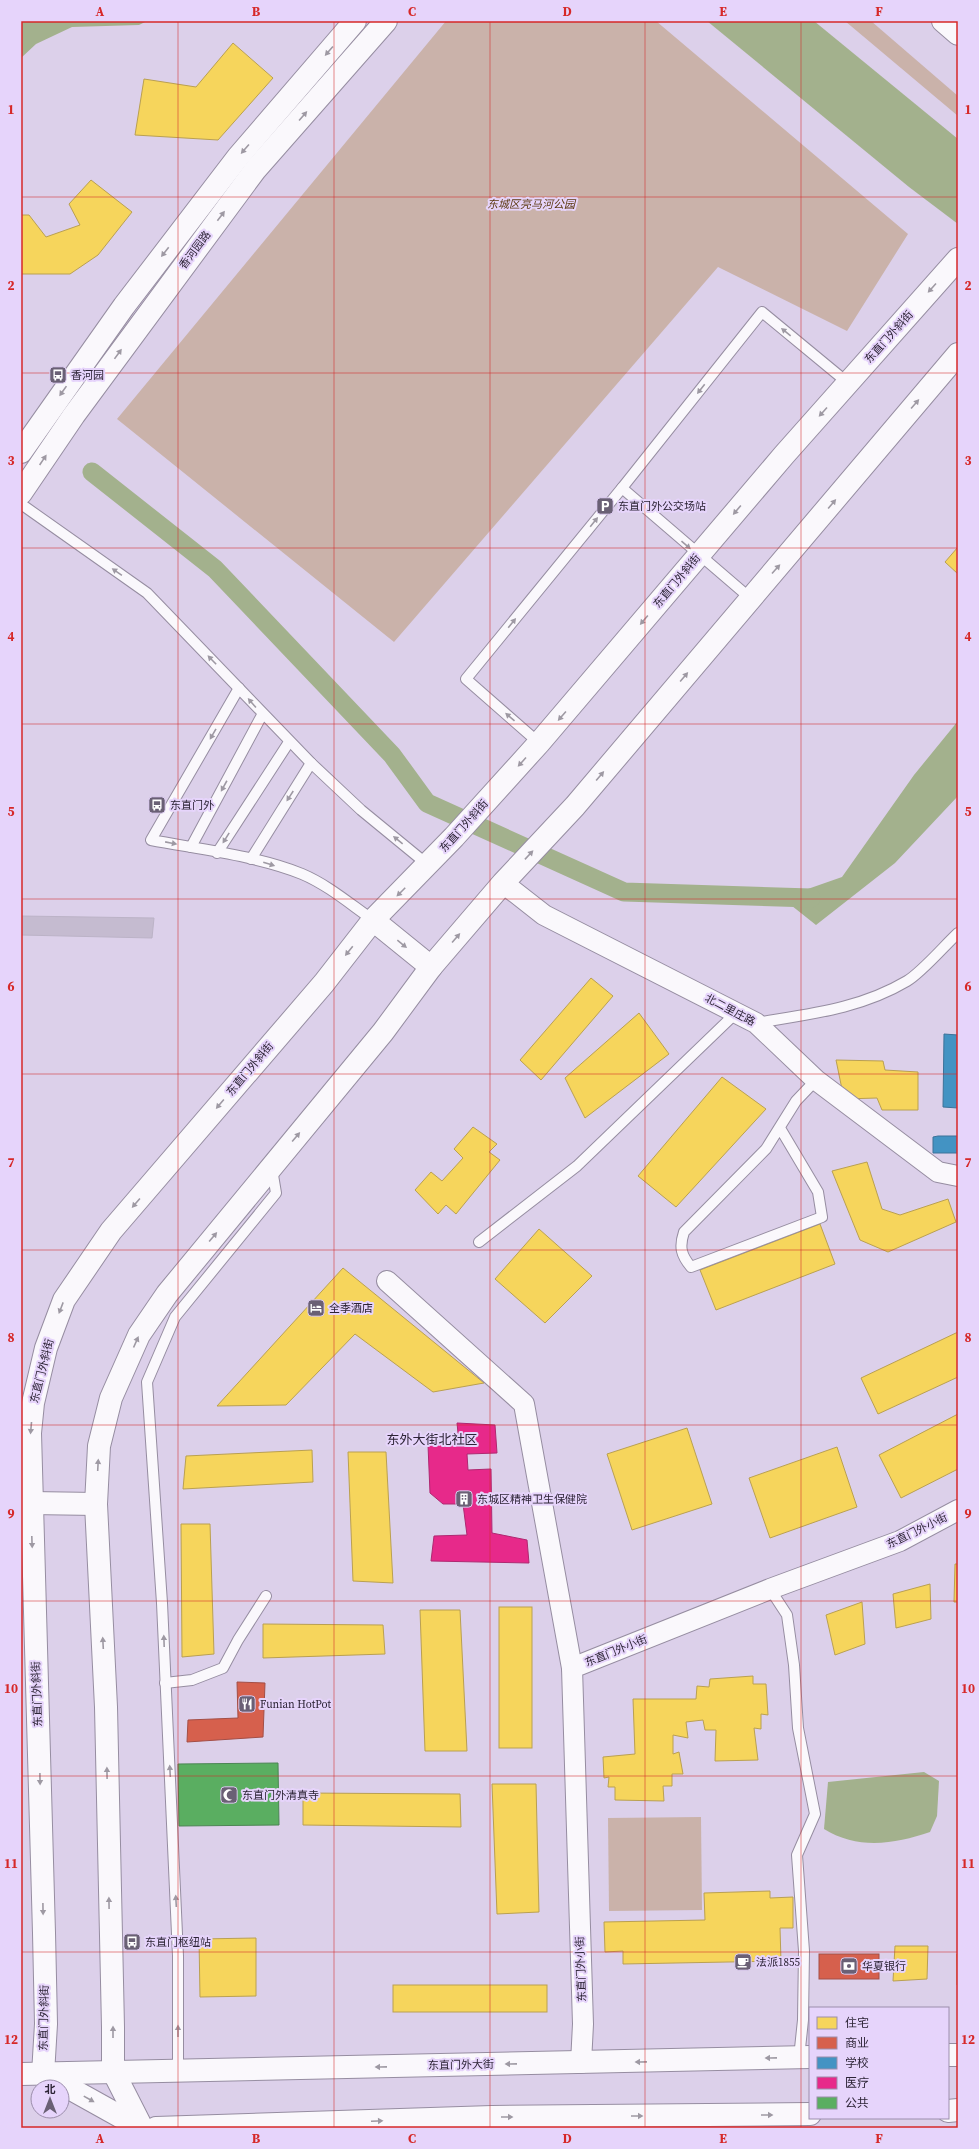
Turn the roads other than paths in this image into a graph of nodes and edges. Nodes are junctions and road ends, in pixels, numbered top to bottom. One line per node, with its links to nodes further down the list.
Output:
1 (355, 21): 8 (main road, 香河园路, one-way to 8)
2 (386, 21): 10 (main road, 香河园路, one-way to 2)
3 (943, 21): 4 (main road)
4 (958, 34)
5 (958, 259): 7 (main road, 东直门外斜街, one-way to 7)
6 (958, 354): 13 (main road, one-way to 6)
7 (848, 383): 9 (lane, one-way to 9); 12 (main road, 东直门外斜街, one-way to 12)
8 (21, 452)
9 (622, 488): 12 (lane, one-way to 12); 17 (lane, one-way to 9)
10 (21, 493)
11 (21, 504): 14 (lane, one-way to 11)
12 (699, 555): 13 (lane); 17 (main road, 东直门外斜街, one-way to 17)
13 (750, 598): 23 (main road, one-way to 13)
14 (239, 688): 15 (lane, one-way to 14); 19 (lane, one-way to 19)
15 (262, 715): 16 (lane); 19 (lane, one-way to 19)
16 (289, 742): 18 (lane); 20 (lane, one-way to 20)
17 (539, 742): 22 (main road, 东直门外斜街, one-way to 22)
18 (311, 763): 21 (lane, one-way to 21); 22 (lane, one-way to 18)
19 (190, 847): 20 (lane)
20 (217, 853): 21 (lane)
21 (251, 859): 24 (lane, one-way to 24)
22 (428, 865): 24 (main road, 东直门外斜街, one-way to 24)
23 (503, 883): 26 (main road, one-way to 23); 27 (street, 北二里庄路)
24 (373, 920): 26 (main road, one-way to 26); 35 (main road, 东直门外斜街, one-way to 35)
25 (958, 933): 28 (lane)
26 (431, 968): 31 (main road, one-way to 26)
27 (736, 1013): 28 (street, 北二里庄路); 33 (lane)
28 (756, 1023): 29 (street, 北二里庄路)
29 (816, 1080): 30 (lane); 32 (street, 北二里庄路)
30 (780, 1128): 30 (lane)
31 (271, 1166): 36 (main road, one-way to 31); 41 (lane, one-way to 31)
32 (958, 1176)
33 (479, 1242)
34 (387, 1281): 40 (street)
35 (26, 1503): 36 (main road); 47 (main road, 东直门外斜街, one-way to 47)
36 (96, 1504): 45 (main road, one-way to 36)
37 (958, 1510): 38 (street, 东直门外小街)
38 (770, 1589): 40 (street, 东直门外小街); 42 (lane)
39 (266, 1596): 41 (lane)
40 (572, 1668): 43 (street, 东直门外小街)
41 (165, 1682): 44 (lane, one-way to 41)
42 (805, 2058): 43 (main road, 东直门外大街, one-way to 43)
43 (581, 2063): 44 (main road, 东直门外大街, one-way to 44)
44 (178, 2070): 45 (main road, 东直门外大街)
45 (113, 2071): 47 (main road, 东直门外大街); 49 (main road)
46 (21, 2074): 47 (main road)
47 (43, 2074): 49 (main road, one-way to 49)
48 (809, 2114): 50 (main road, one-way to 48)
49 (142, 2128)
50 (156, 2128)

